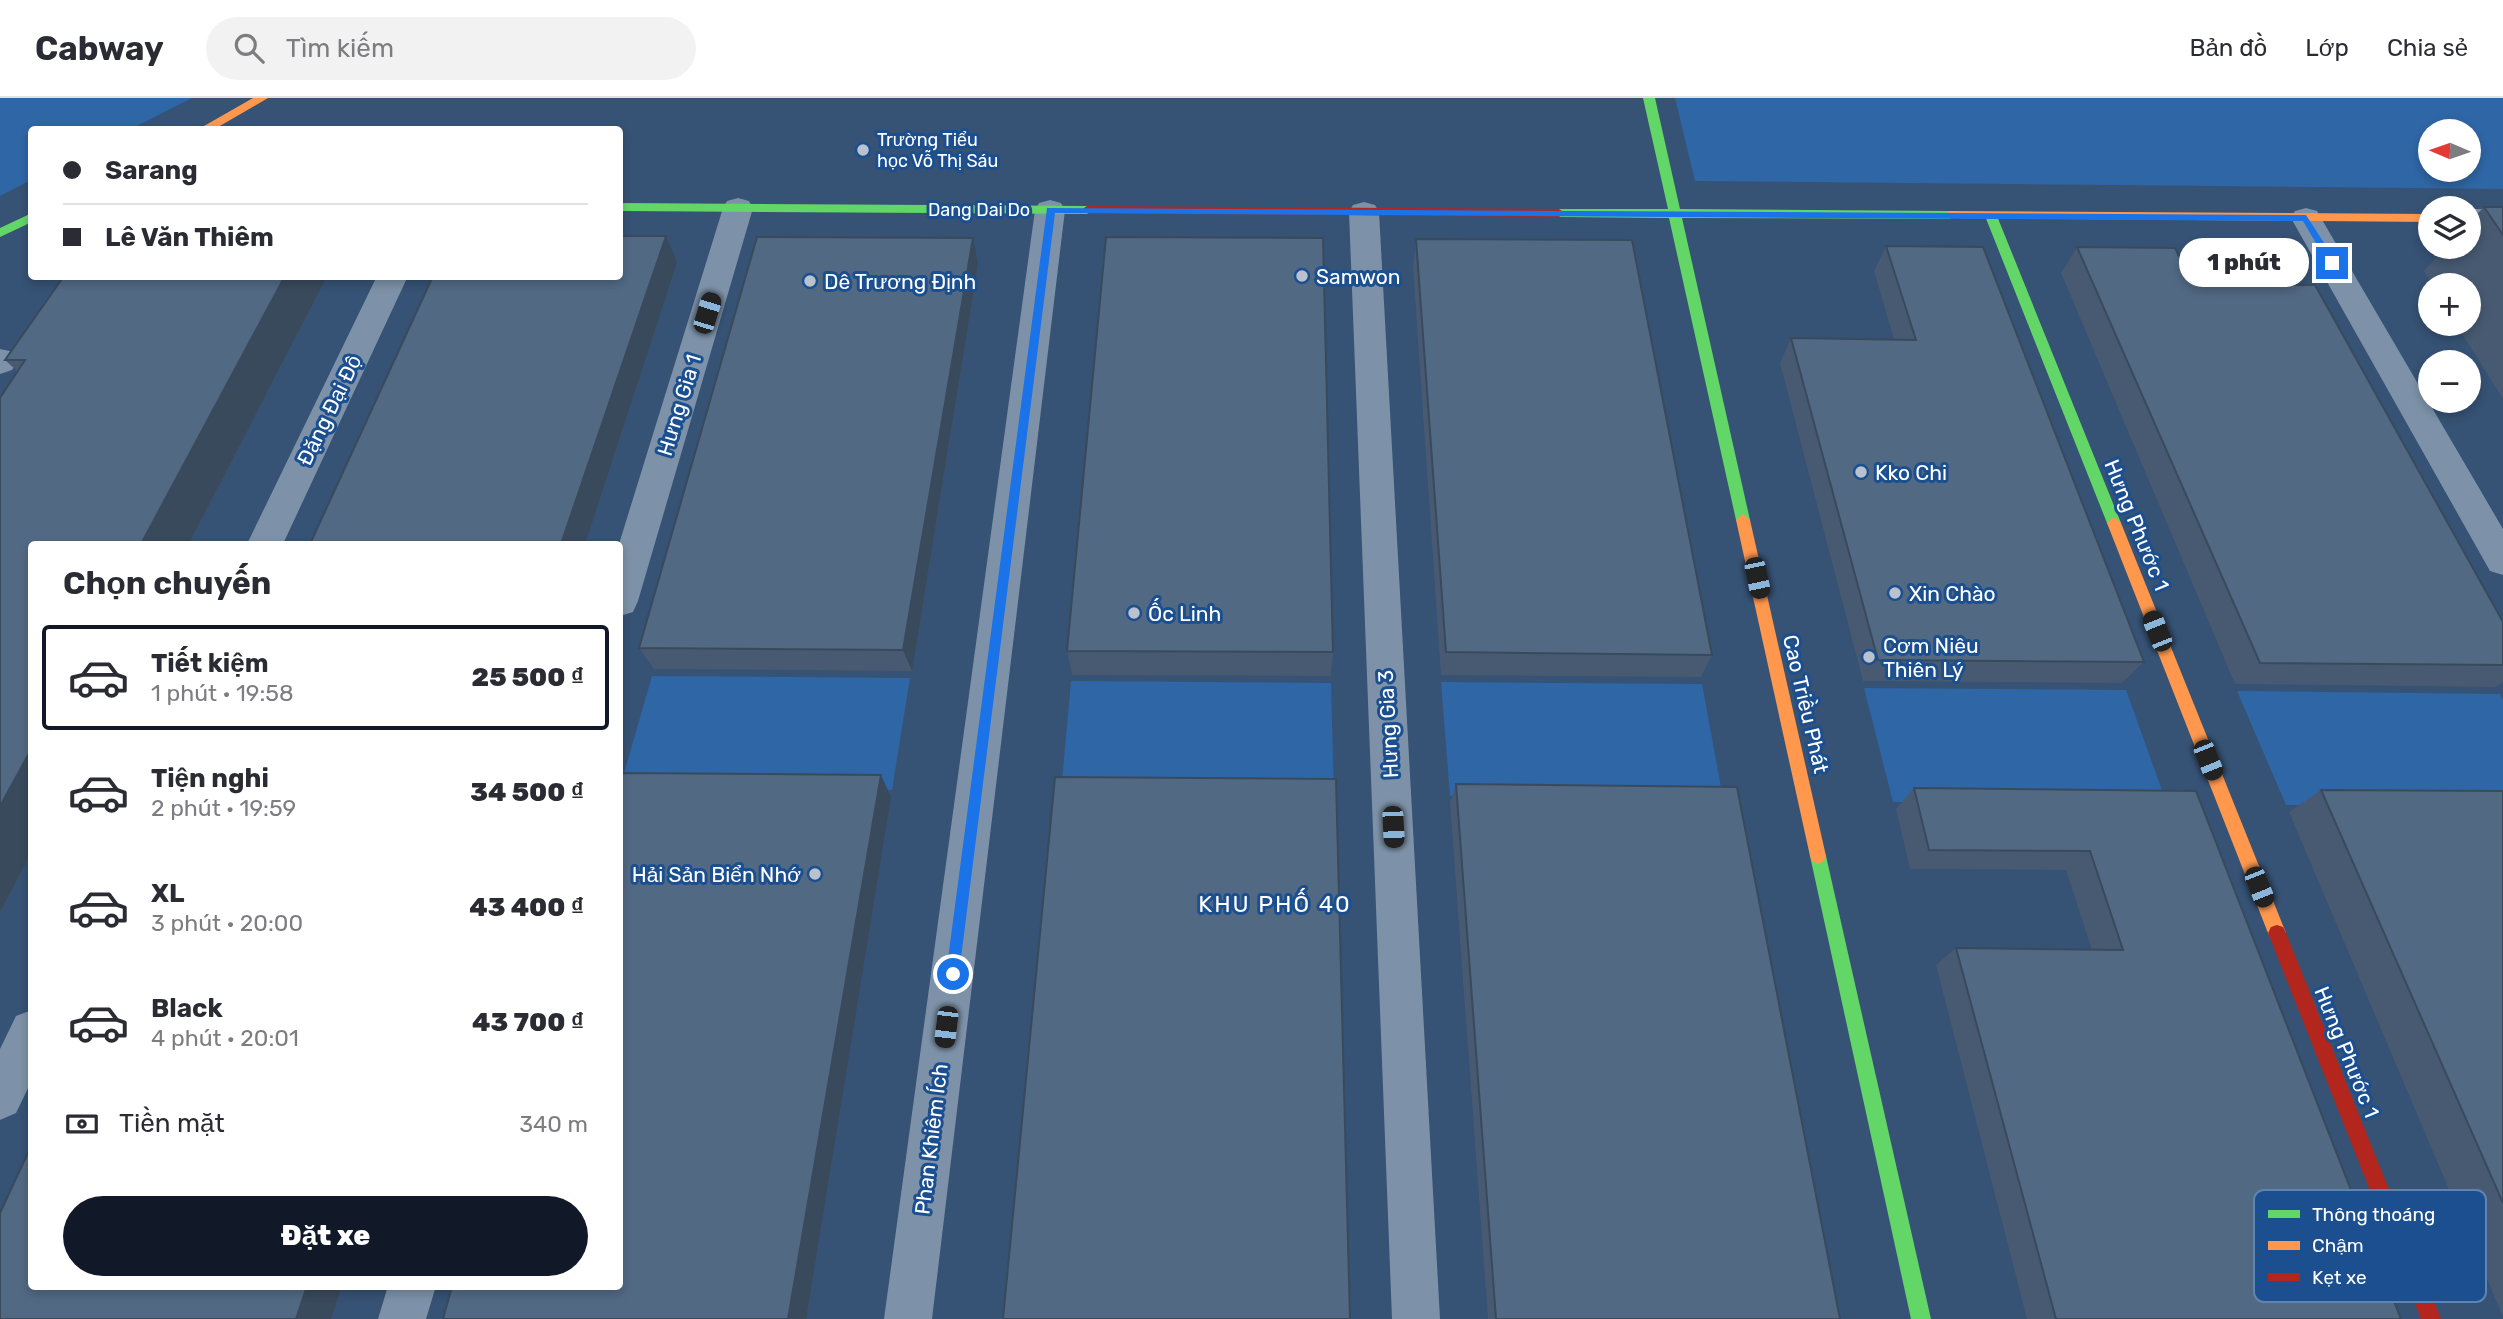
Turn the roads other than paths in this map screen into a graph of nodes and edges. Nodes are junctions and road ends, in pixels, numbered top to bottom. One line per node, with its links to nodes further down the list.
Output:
1 (262, 98): 3 (street)
2 (1649, 98): 8 (street, Cao Triều Phát)
3 (210, 126)
4 (623, 207): 5 (street, Dang Dai Do)
5 (738, 208): 6 (street, Dang Dai Do); 19 (street, Hưng Gia 1)
6 (1051, 210): 7 (street, Dang Dai Do); 26 (street, Phan Khiêm Ích)
7 (1364, 212): 8 (street, Dang Dai Do); 27 (street, Hưng Gia 3)
8 (1676, 214): 9 (street, Dang Dai Do); 28 (street, Cao Triều Phát)
9 (1991, 216): 10 (street, Dang Dai Do); 22 (street, Hưng Phước 1)
10 (2306, 218): 11 (street, Dang Dai Do); 18 (street)
11 (2418, 218)
12 (28, 219): 15 (street)
13 (2481, 219): 14 (street)
14 (2503, 219)
15 (0, 233)
16 (391, 280): 17 (street, Đặng Đại Độ)
17 (266, 541)
18 (2503, 561)
19 (623, 591)
20 (28, 1039): 21 (street)
21 (0, 1097)
22 (2380, 1190)
23 (411, 1290): 25 (street)
24 (2424, 1302): 29 (street, Hưng Phước 1)
25 (402, 1319)
26 (908, 1319)
27 (1416, 1319)
28 (1921, 1319)
29 (2431, 1319)

